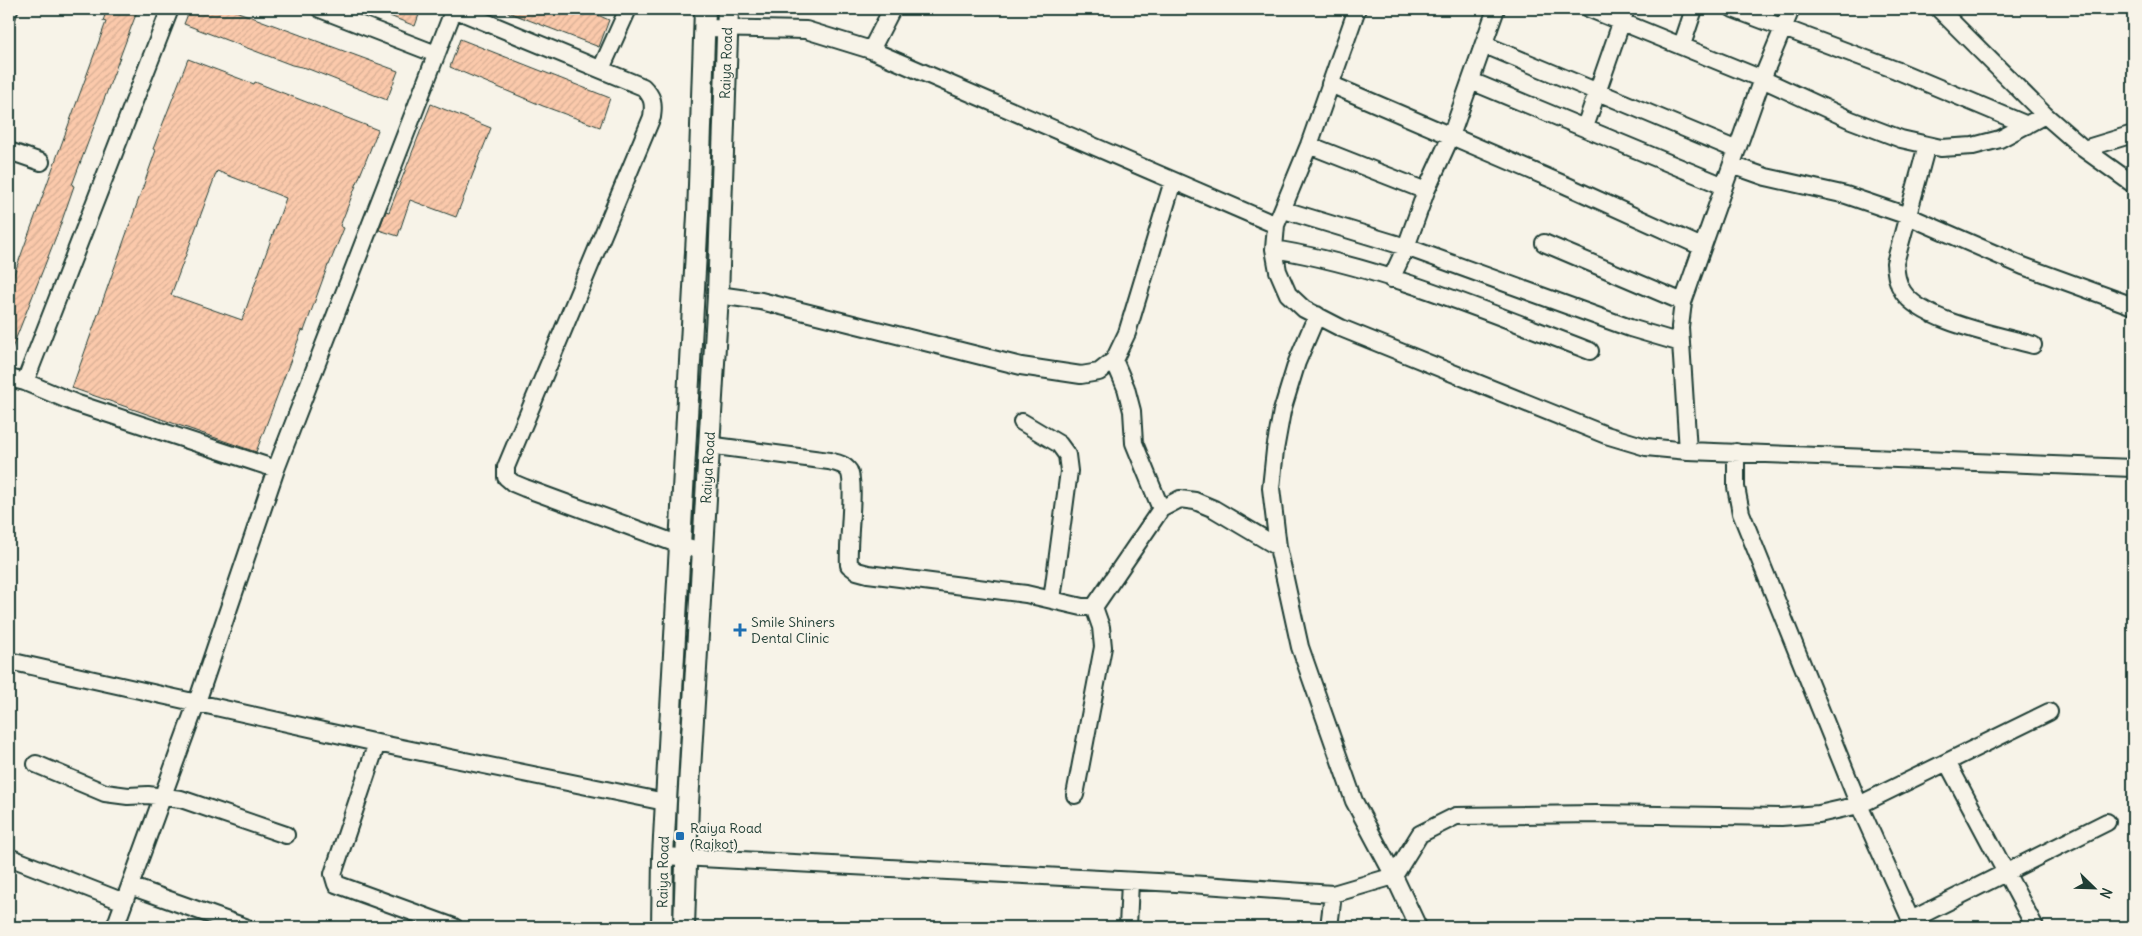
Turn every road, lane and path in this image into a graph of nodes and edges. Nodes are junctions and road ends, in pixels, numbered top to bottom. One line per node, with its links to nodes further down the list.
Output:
1 (14, 9): 17 (lane)
2 (170, 9): 60 (street)
3 (320, 9): 22 (street)
4 (454, 9): 22 (street); 23 (street)
5 (628, 9): 23 (street)
6 (892, 9): 21 (street)
7 (1357, 9): 26 (street)
8 (1496, 9): 19 (street)
9 (1590, 9): 14 (street)
10 (1694, 9): 20 (street)
11 (1733, 9): 18 (street)
12 (1791, 9): 18 (street)
13 (1939, 9): 28 (street)
14 (1624, 15): 20 (street); 27 (street)
15 (705, 18): 16 (street); 68 (street, Raiya Road)
16 (728, 18): 21 (street); 51 (street, Raiya Road)
17 (9, 22)
18 (1783, 28): 24 (street); 29 (street)
19 (1485, 45): 25 (street); 27 (street)
20 (1682, 45): 24 (street)
21 (872, 50): 39 (street)
22 (436, 54): 66 (street)
23 (601, 69): 68 (street)
24 (1762, 79): 34 (street); 37 (street)
25 (1471, 81): 30 (street); 32 (street)
26 (1330, 84): 32 (street); 33 (street)
27 (1597, 92): 30 (street); 37 (street)
28 (2045, 115): 29 (street); 35 (street)
29 (2026, 125): 34 (street)
30 (1585, 126): 41 (street)
31 (2133, 134): 35 (street)
32 (1451, 136): 42 (street); 48 (street)
33 (1309, 145): 42 (street); 43 (street)
34 (1927, 145): 44 (street)
35 (2084, 149): 40 (street)
36 (9, 151): 38 (street)
37 (1734, 158): 41 (street); 44 (street)
38 (41, 162)
39 (1173, 181): 45 (street); 58 (street)
40 (2133, 184)
41 (1724, 186): 48 (street)
42 (1426, 191): 47 (street)
43 (1284, 210): 45 (street); 47 (street)
44 (1908, 216): 53 (street); 56 (street)
45 (1276, 225): 49 (street)
46 (1544, 243): 52 (street)
47 (1406, 247): 50 (street); 55 (street)
48 (1702, 247): 52 (street)
49 (1274, 249): 50 (street); 54 (street)
50 (1391, 279): 57 (street)
51 (718, 295): 58 (street); 62 (street, Raiya Road)
52 (1683, 302): 55 (street)
53 (2133, 306)
54 (1317, 315): 63 (street); 69 (street)
55 (1681, 343): 63 (street)
56 (2034, 345)
57 (1590, 352)
58 (1114, 360): 67 (street)
59 (9, 378): 60 (street)
60 (25, 382): 66 (street)
61 (1022, 422): 71 (street)
62 (708, 445): 70 (street, Raiya Road); 71 (street)
63 (1688, 451): 64 (street)
64 (1736, 452): 65 (street); 82 (street)
65 (2133, 468)
66 (276, 469): 74 (street)
67 (1161, 509): 69 (street); 72 (street)
68 (680, 545): 70 (street); 81 (street, Raiya Road)
69 (1278, 546): 89 (street)
70 (702, 551): 86 (street, Raiya Road)
71 (1052, 600): 72 (street)
72 (1094, 607): 79 (street)
73 (9, 661): 74 (street)
74 (197, 702): 76 (street); 80 (street)
75 (2049, 712): 77 (street)
76 (377, 743): 81 (street); 95 (street)
77 (1947, 762): 82 (street); 88 (street)
78 (36, 764): 80 (street)
79 (1075, 795)
80 (163, 796): 84 (street); 91 (street)
81 (666, 802): 85 (street, Raiya Road)
82 (1859, 805): 89 (street); 94 (street)
83 (2107, 822): 88 (street)
84 (286, 835)
85 (663, 856): 86 (street); 98 (street, Raiya Road)
86 (686, 856): 90 (street); 99 (street, Raiya Road)
87 (9, 857): 93 (street)
88 (2006, 872): 94 (street); 103 (street)
89 (1394, 876): 92 (street); 102 (street)
90 (1130, 881): 92 (street); 100 (street)
91 (130, 886): 93 (street); 97 (street)
92 (1333, 894): 101 (street)
93 (124, 902): 96 (street)
94 (1913, 924)
95 (448, 926)
96 (115, 927)
97 (245, 927)
98 (662, 927)
99 (684, 927)
100 (1128, 927)
101 (1329, 927)
102 (1418, 927)
103 (2035, 927)

